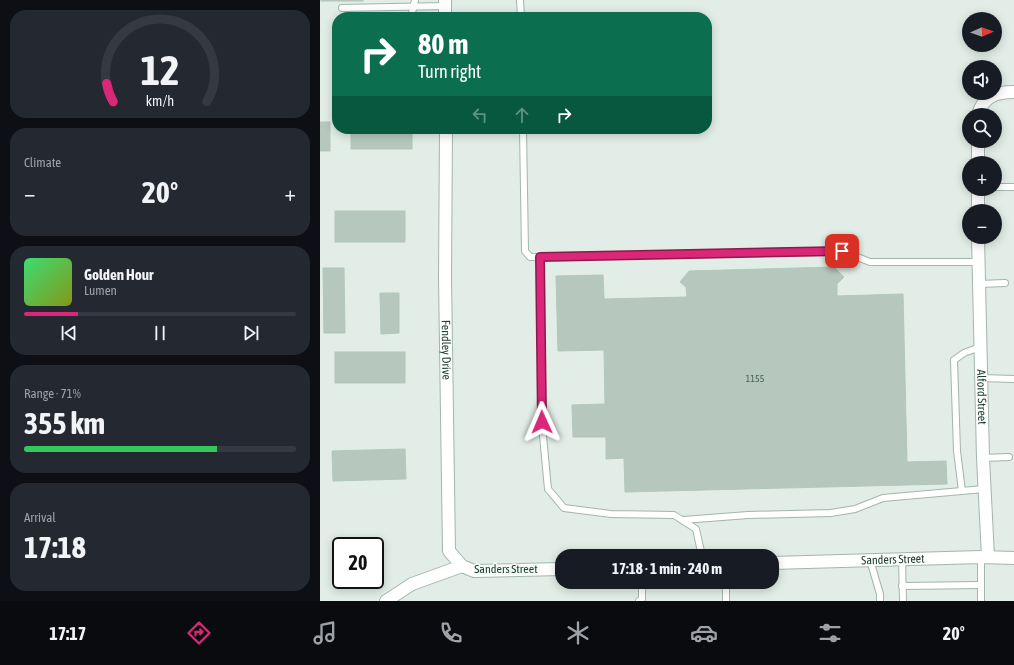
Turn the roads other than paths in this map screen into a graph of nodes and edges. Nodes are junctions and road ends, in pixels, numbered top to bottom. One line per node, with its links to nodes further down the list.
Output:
1 (520, 0): 5 (lane)
2 (415, 3): 3 (lane); 4 (lane)
3 (342, 8)
4 (445, 8)
5 (521, 12)
6 (1008, 92): 7 (street)
7 (980, 108)
8 (446, 134): 31 (street, Fendley Drive)
9 (523, 134): 13 (lane)
10 (1002, 187): 11 (lane)
11 (1014, 187)
12 (978, 244): 14 (street, Alford Street)
13 (540, 257): 14 (lane); 24 (lane)
14 (979, 262): 16 (street, Alford Street)
15 (1005, 283): 16 (lane)
16 (979, 284): 17 (street, Alford Street)
17 (980, 347): 18 (street, Alford Street); 23 (lane)
18 (981, 378): 19 (lane); 21 (street, Alford Street)
19 (1014, 379)
20 (1009, 457): 21 (lane)
21 (983, 458): 22 (street, Alford Street)
22 (984, 489): 23 (lane); 26 (street, Alford Street)
23 (962, 490): 24 (lane)
24 (683, 520): 25 (lane)
25 (700, 549)
26 (984, 557): 27 (street, Sanders Street); 28 (street, Sanders Street); 33 (lane)
27 (1014, 558)
28 (902, 559): 29 (street, Sanders Street); 34 (lane)
29 (870, 560): 30 (street, Sanders Street); 40 (lane)
30 (779, 563)
31 (462, 566): 32 (street, Sanders Street); 38 (street, Sanders Street)
32 (555, 569)
33 (981, 585): 34 (lane); 42 (lane)
34 (902, 586): 41 (lane)
35 (642, 589): 37 (lane)
36 (726, 589): 39 (lane)
37 (641, 600)
38 (386, 601)
39 (726, 601)
40 (880, 601)
41 (903, 601)
42 (982, 601)

